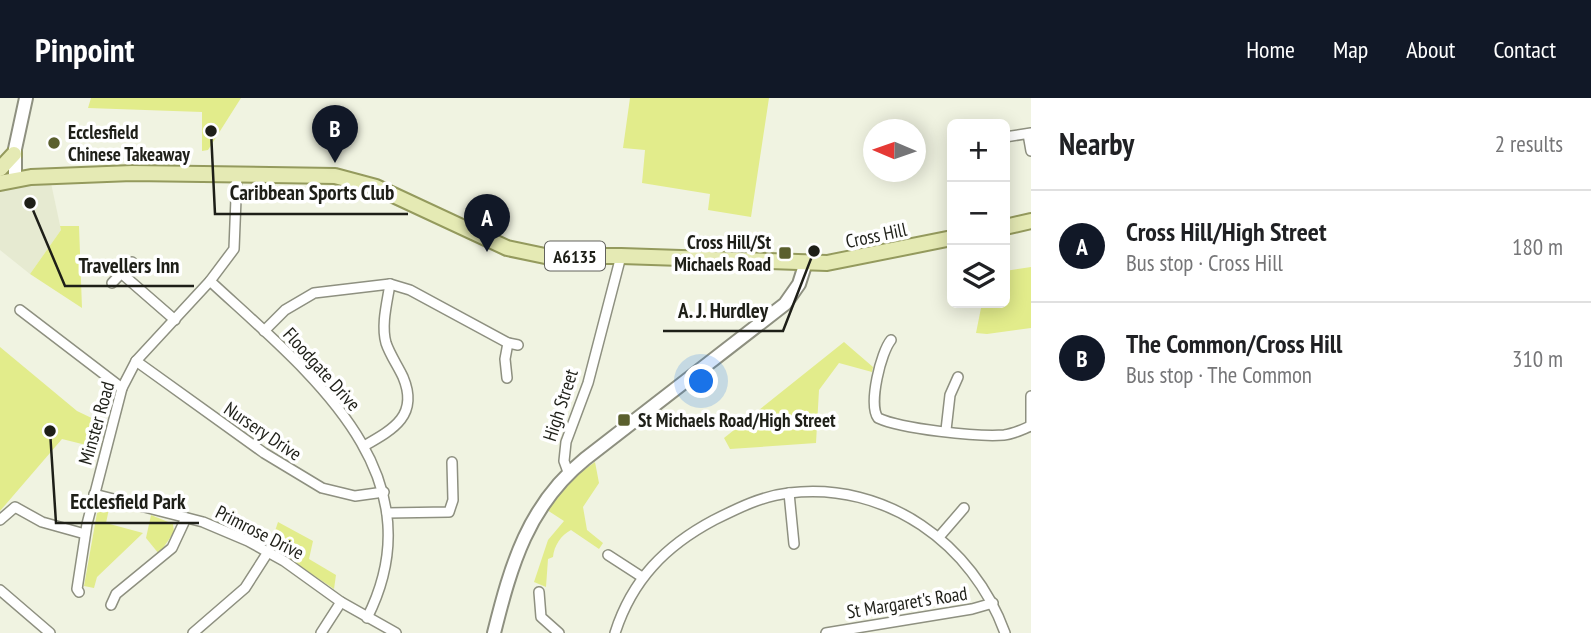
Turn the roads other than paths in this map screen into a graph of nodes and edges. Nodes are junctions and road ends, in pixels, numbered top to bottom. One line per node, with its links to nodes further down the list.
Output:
1 (26, 98): 5 (street)
2 (1030, 134): 3 (street); 4 (street)
3 (1010, 136)
4 (1031, 151)
5 (14, 154): 6 (main road); 8 (street)
6 (0, 169)
7 (237, 173): 8 (main road, A6135); 13 (main road, Cross Hill / A6135); 17 (street, Minster Road)
8 (15, 178): 9 (main road, A6135)
9 (0, 183)
10 (1031, 221): 11 (main road)
11 (1010, 226)
12 (947, 240): 15 (main road, Cross Hill / A6135)
13 (621, 256): 15 (main road, Cross Hill / A6135); 33 (street, High Street)
14 (132, 262): 16 (street)
15 (806, 262): 33 (street)
16 (121, 273): 18 (street); 21 (street)
17 (210, 281): 21 (street, Minster Road); 22 (street, Floodgate Drive)
18 (112, 283)
19 (390, 284): 22 (street); 26 (street); 31 (street)
20 (20, 310): 27 (street)
21 (175, 320): 24 (street, Minster Road)
22 (264, 331): 31 (street, Floodgate Drive)
23 (891, 340): 30 (street)
24 (136, 361): 27 (street, Minster Road); 34 (street, Nursery Drive)
25 (958, 377): 30 (street)
26 (507, 378)
27 (122, 388): 36 (street, Minster Road)
28 (1031, 396): 29 (street)
29 (1031, 425): 30 (street)
30 (946, 430)
31 (364, 446): 34 (street, Floodgate Drive)
32 (452, 462): 38 (street)
33 (568, 472): 58 (street)
34 (384, 492): 38 (street, Floodgate Drive)
35 (789, 493): 42 (street); 43 (street); 46 (street)
36 (94, 494): 39 (street, Primrose Drive); 41 (street, Minster Road)
37 (964, 508): 42 (street)
38 (387, 513): 53 (street, Floodgate Drive)
39 (186, 518): 44 (street, Primrose Drive); 52 (street)
40 (0, 520): 41 (street)
41 (85, 534): 48 (street, Minster Road)
42 (939, 537): 51 (street)
43 (794, 544)
44 (268, 552): 50 (street, Primrose Drive); 55 (street)
45 (608, 555): 46 (street)
46 (642, 577): 60 (street)
47 (0, 590): 54 (street)
48 (79, 592)
49 (539, 592): 59 (street)
50 (341, 603): 53 (street, Primrose Drive); 56 (street)
51 (993, 603): 61 (street, St Margaret's Road); 62 (street)
52 (111, 605)
53 (368, 618): 57 (street, Primrose Drive)
54 (50, 633)
55 (193, 633)
56 (321, 633)
57 (396, 633)
58 (494, 633)
59 (559, 633)
60 (615, 633)
61 (825, 633)
62 (1005, 633)

